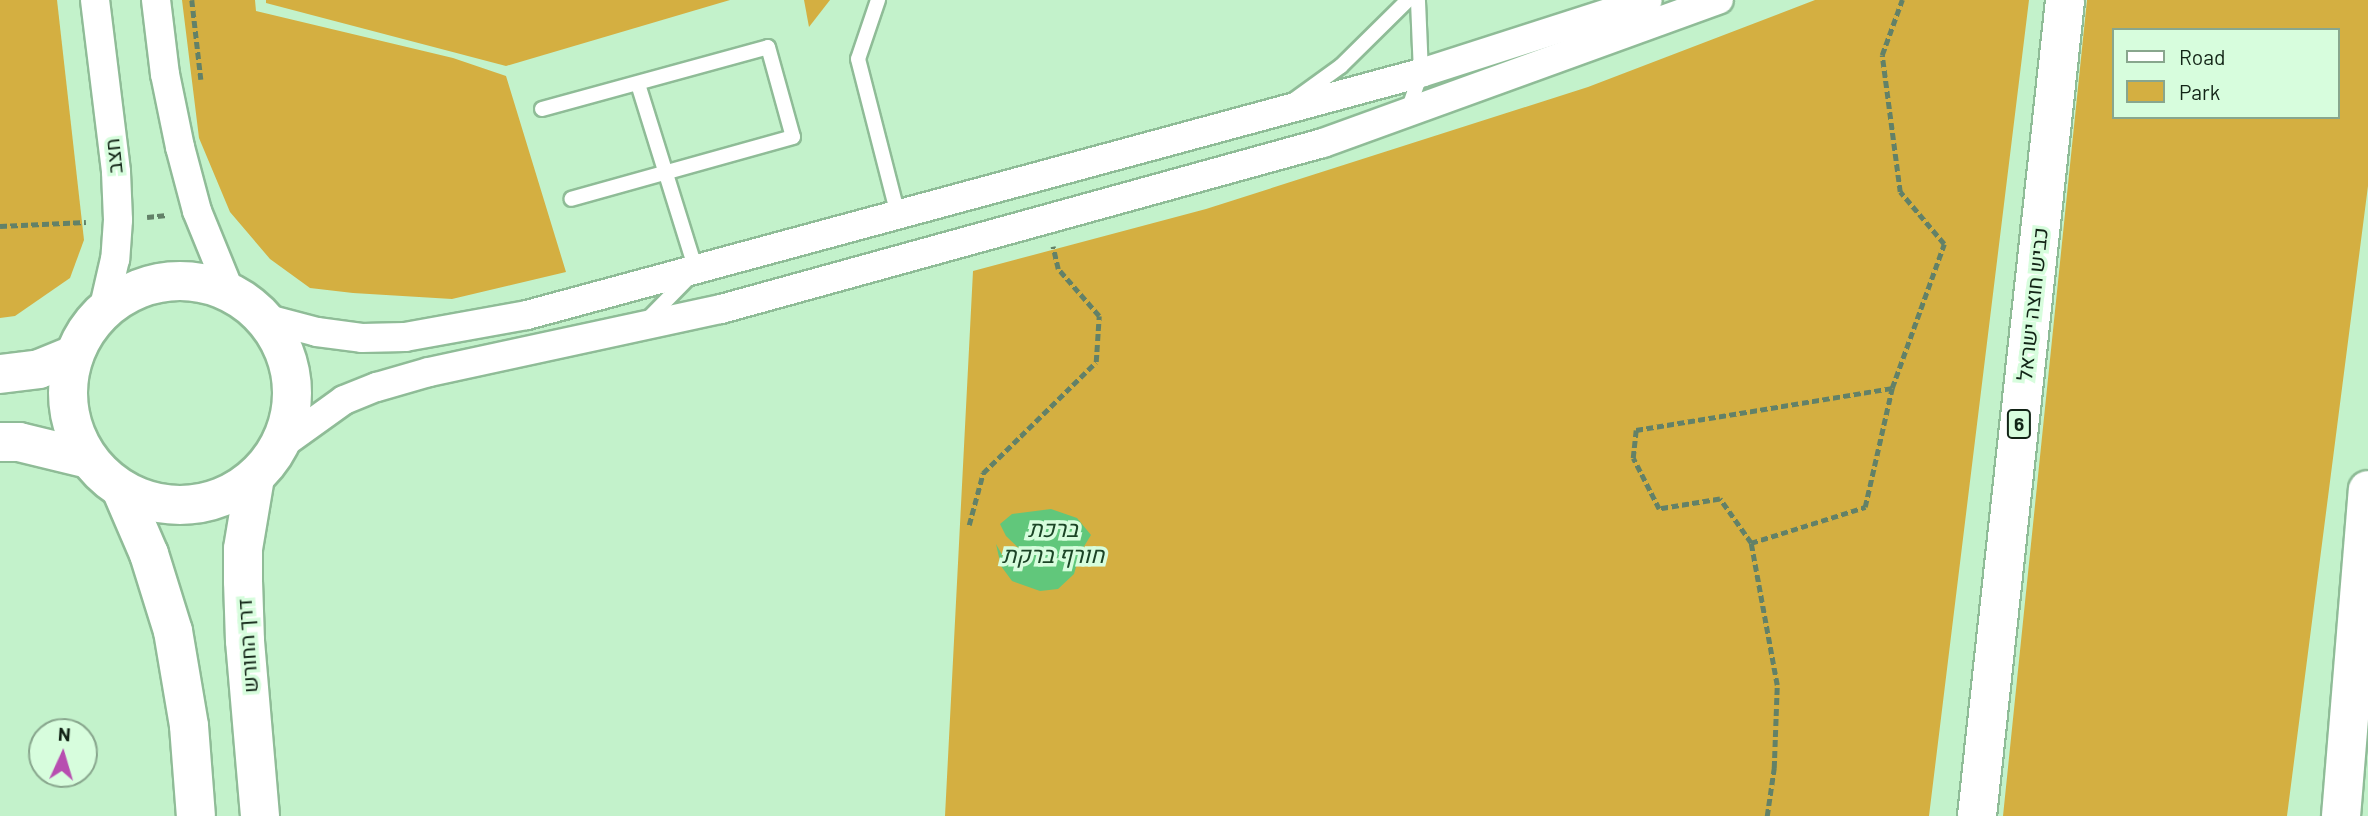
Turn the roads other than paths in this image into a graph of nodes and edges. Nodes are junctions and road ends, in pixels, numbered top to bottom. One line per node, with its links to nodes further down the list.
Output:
1 (95, 0): 19 (street, חצב)
2 (156, 0): 18 (street)
3 (878, 0): 16 (lane)
4 (1408, 0): 12 (lane)
5 (1418, 0): 9 (lane)
6 (1648, 0): 9 (street)
7 (1719, 0): 13 (street)
8 (2063, 16): 32 (main road, כביש חוצה ישראל / 6)
9 (1422, 73): 12 (street); 13 (lane)
10 (638, 84): 11 (lane); 14 (lane); 14 (lane)
11 (542, 109)
12 (1277, 112): 16 (street)
13 (1407, 114): 21 (street)
14 (665, 173): 15 (lane); 17 (lane)
15 (571, 199)
16 (898, 215): 17 (street)
17 (696, 270): 20 (street); 21 (lane)
18 (230, 292): 19 (main road); 20 (main road)
19 (103, 310): 22 (main road)
20 (264, 318): 25 (main road)
21 (640, 327): 25 (street)
22 (73, 355): 23 (main road); 26 (main road)
23 (0, 374)
24 (0, 442): 26 (main road)
25 (279, 446): 27 (main road)
26 (89, 459): 28 (main road)
27 (255, 477): 28 (main road); 31 (main road, דרך החורש)
28 (121, 488): 30 (main road)
29 (2368, 490): 33 (main road)
30 (196, 816)
31 (260, 816)
32 (1977, 816)
33 (2340, 816)

